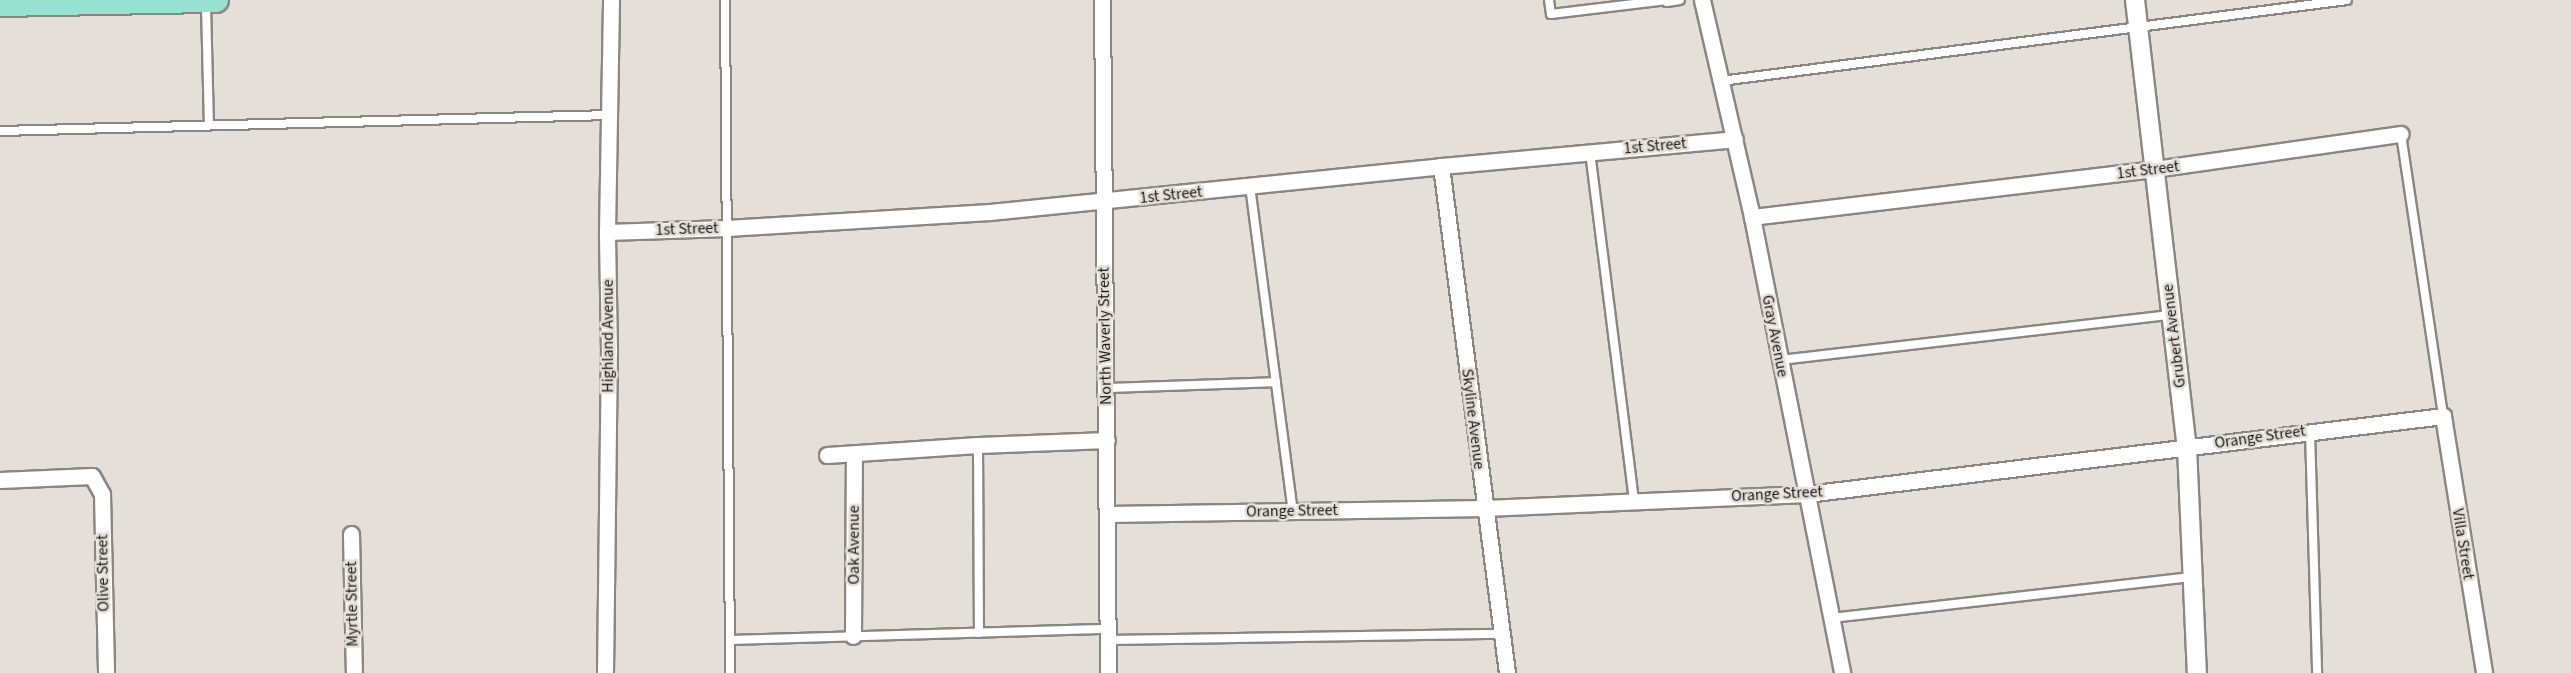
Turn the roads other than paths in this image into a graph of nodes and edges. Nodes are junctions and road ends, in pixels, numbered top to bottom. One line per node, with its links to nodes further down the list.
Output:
1 (206, 0): 2 (main road); 14 (main road); 19 (lane)
2 (216, 0)
3 (611, 0): 18 (street, Highland Avenue)
4 (725, 0): 29 (lane)
5 (1102, 0): 27 (street, North Waverly Street)
6 (1549, 0): 15 (lane)
7 (1582, 0): 15 (lane)
8 (1680, 0): 12 (lane)
9 (1702, 0): 17 (street, Gray Avenue)
10 (2135, 0): 16 (street, Grubert Avenue)
11 (2347, 0): 16 (lane)
12 (1667, 1): 13 (lane)
13 (1634, 3): 15 (lane)
14 (0, 4)
15 (1583, 11)
16 (2139, 28): 17 (lane); 25 (street, Grubert Avenue)
17 (1720, 81): 22 (street, Gray Avenue)
18 (609, 115): 19 (lane); 30 (street, Highland Avenue)
19 (209, 125): 20 (lane)
20 (0, 131)
21 (2402, 134): 25 (street, 1st Street); 35 (lane)
22 (1735, 139): 23 (street, 1st Street); 28 (street, Gray Avenue)
23 (1590, 152): 24 (street, 1st Street); 44 (lane)
24 (1441, 166): 26 (street, 1st Street); 45 (street, Skyline Avenue)
25 (2154, 170): 28 (street, 1st Street); 31 (street, Grubert Avenue)
26 (1250, 186): 27 (street, 1st Street); 33 (lane)
27 (1103, 202): 29 (street, 1st Street); 34 (street, North Waverly Street)
28 (1752, 217): 32 (street, Gray Avenue)
29 (727, 228): 30 (street, 1st Street); 55 (lane)
30 (607, 232): 58 (street, Highland Avenue)
31 (2172, 315): 32 (lane); 39 (street, Grubert Avenue)
32 (1780, 360): 43 (street, Gray Avenue)
33 (1276, 382): 34 (lane); 46 (lane)
34 (1106, 388): 37 (street, North Waverly Street)
35 (2443, 416): 36 (street, Orange Street); 65 (street, Villa Street)
36 (2310, 430): 39 (street, Orange Street); 64 (lane)
37 (1107, 440): 38 (street); 47 (street, North Waverly Street)
38 (978, 445): 40 (street); 51 (lane)
39 (2187, 447): 43 (street, Orange Street); 49 (street, Grubert Avenue)
40 (854, 454): 41 (street); 54 (street, Oak Avenue)
41 (827, 455)
42 (0, 480): 56 (street, Olive Street)
43 (1807, 494): 44 (street, Orange Street); 50 (street, Gray Avenue)
44 (1634, 502): 45 (street, Orange Street)
45 (1485, 508): 46 (street, Orange Street); 53 (street, Skyline Avenue)
46 (1293, 511): 47 (street, Orange Street)
47 (1108, 514): 52 (street, North Waverly Street)
48 (351, 534): 57 (street, Myrtle Street)
49 (2192, 577): 50 (lane); 63 (street, Grubert Avenue)
50 (1831, 618): 62 (street, Gray Avenue)
51 (979, 633): 52 (lane); 54 (lane)
52 (1109, 634): 53 (lane); 60 (street, North Waverly Street)
53 (1502, 634): 61 (street, Skyline Avenue)
54 (853, 636): 55 (lane)
55 (730, 640): 59 (lane)
56 (106, 673)
57 (354, 673)
58 (605, 673)
59 (730, 673)
60 (1108, 673)
61 (1507, 673)
62 (1842, 673)
63 (2197, 673)
64 (2317, 673)
65 (2484, 673)

